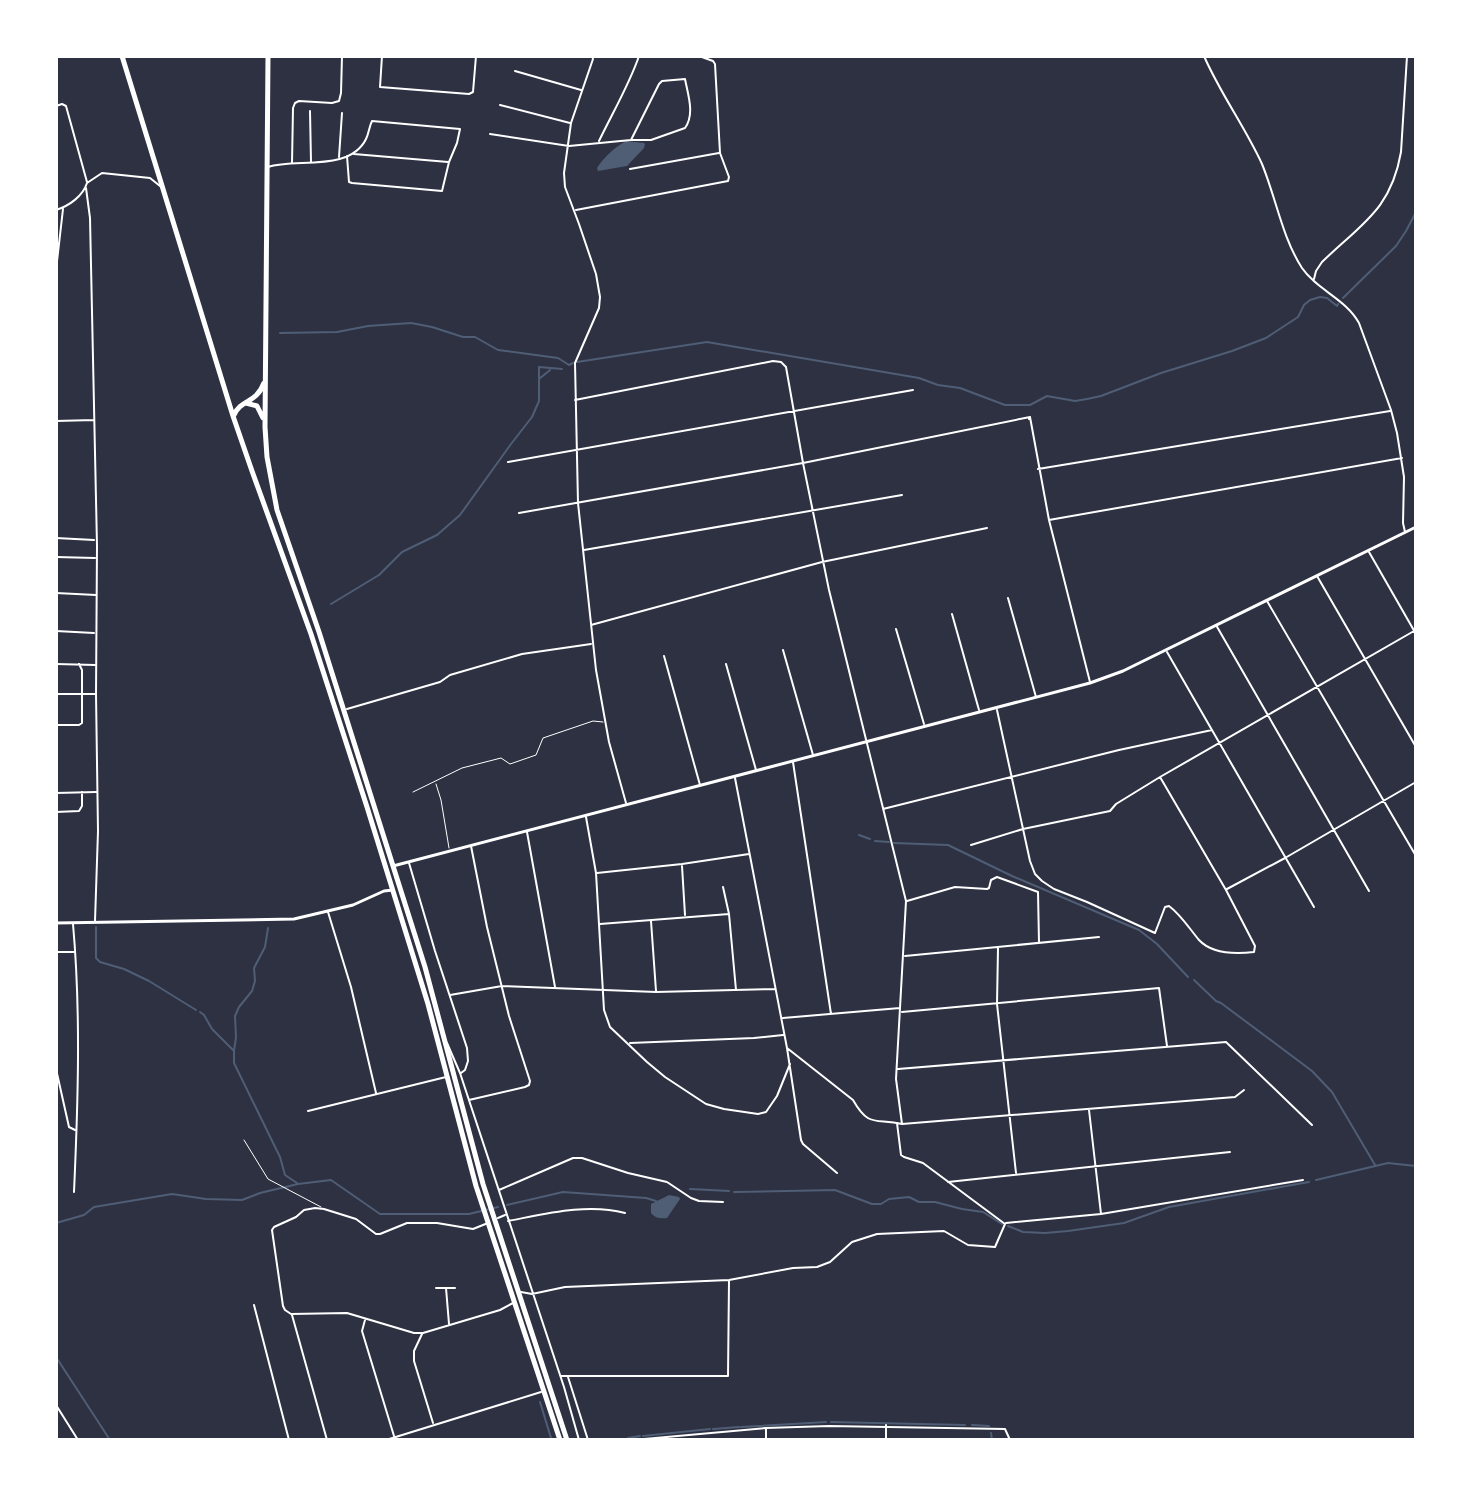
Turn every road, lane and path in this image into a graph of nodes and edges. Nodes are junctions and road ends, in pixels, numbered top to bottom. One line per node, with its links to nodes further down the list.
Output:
1 (122, 56): 33 (highway)
2 (268, 56): 30 (highway)
3 (342, 56): 29 (street)
4 (382, 56): 11 (street)
5 (453, 56): 11 (street)
6 (592, 56): 13 (street)
7 (639, 56): 21 (street)
8 (699, 56): 23 (street)
9 (1204, 56): 39 (street)
10 (1405, 56): 39 (street)
11 (476, 57)
12 (515, 71): 13 (street)
13 (582, 90): 18 (street)
14 (500, 105): 18 (street)
15 (56, 106): 32 (street)
16 (310, 111): 28 (street)
17 (342, 113): 26 (street)
18 (571, 123): 22 (street)
19 (490, 134): 22 (street)
20 (631, 140): 20 (street); 21 (street)
21 (598, 142): 22 (street)
22 (569, 146): 37 (street)
23 (720, 153): 31 (street); 37 (street)
24 (354, 154): 25 (street); 27 (street); 27 (street)
25 (347, 156): 26 (street); 27 (street)
26 (339, 158): 28 (street)
27 (449, 162)
28 (311, 163): 29 (street)
29 (292, 164): 30 (street)
30 (267, 168): 40 (highway)
31 (630, 169)
32 (87, 183): 33 (street); 34 (street)
33 (161, 186): 46 (highway)
34 (86, 188): 35 (street); 47 (street)
35 (64, 208): 36 (street); 38 (street)
36 (56, 210)
37 (574, 210): 42 (street)
38 (56, 270)
39 (1314, 282): 44 (street)
40 (266, 380): 43 (highway); 49 (highway)
41 (913, 390): 45 (street)
42 (575, 400): 45 (street); 50 (street)
43 (245, 403): 46 (highway); 49 (highway)
44 (1391, 410): 51 (street); 54 (street)
45 (794, 411): 50 (street); 53 (street)
46 (233, 416): 93 (highway)
47 (95, 420): 48 (street); 64 (street)
48 (56, 421)
49 (265, 427): 93 (highway)
50 (577, 449): 52 (street); 56 (street)
51 (1402, 458): 59 (street); 62 (street)
52 (508, 462)
53 (803, 463): 54 (street); 56 (street); 57 (street)
54 (1038, 469): 59 (street)
55 (902, 495): 57 (street)
56 (578, 503): 58 (street); 65 (street)
57 (812, 511): 65 (street); 69 (street)
58 (519, 513)
59 (1049, 520): 91 (street)
60 (1416, 527): 62 (street)
61 (987, 528): 69 (street)
62 (1405, 532): 66 (street)
63 (56, 538): 64 (street)
64 (95, 540): 68 (street)
65 (583, 550): 76 (street)
66 (1368, 550): 70 (street); 80 (street)
67 (56, 557): 68 (street)
68 (97, 558): 72 (street)
69 (822, 562): 76 (street); 106 (street)
70 (1317, 576): 74 (street); 86 (street)
71 (56, 593): 72 (street)
72 (97, 595): 81 (street)
73 (1008, 598): 97 (street)
74 (1267, 600): 77 (street); 92 (street)
75 (952, 614): 100 (street)
76 (590, 625): 82 (street)
77 (1216, 625): 83 (street); 101 (street)
78 (896, 629): 104 (street)
79 (56, 631): 81 (street)
80 (1415, 632): 86 (street)
81 (95, 633): 90 (street)
82 (592, 644): 99 (street); 102 (street)
83 (1165, 649): 91 (street); 105 (street)
84 (783, 650): 109 (street)
85 (664, 656): 117 (street)
86 (1365, 659): 92 (street); 108 (street)
87 (56, 664): 88 (street)
88 (79, 664): 90 (street); 95 (street)
89 (726, 664): 111 (street)
90 (96, 665): 96 (street)
91 (1090, 683): 97 (street)
92 (1318, 688): 101 (street); 122 (street)
93 (332, 689): 99 (highway); 141 (highway)
94 (56, 694): 95 (street)
95 (82, 694): 96 (street); 103 (street)
96 (96, 694): 119 (street)
97 (1036, 699): 98 (street)
98 (997, 708): 100 (street); 112 (street)
99 (342, 710): 138 (highway)
100 (980, 713): 104 (street)
101 (1269, 716): 107 (street); 128 (street)
102 (606, 723): 115 (lane); 123 (street)
103 (56, 725)
104 (925, 727): 106 (street)
105 (1212, 730): 107 (street); 112 (street)
106 (868, 742): 109 (street); 124 (street)
107 (1219, 744): 114 (street); 135 (street)
108 (1416, 747)
109 (814, 757): 110 (street)
110 (793, 762): 111 (street); 170 (street)
111 (756, 771): 113 (street)
112 (1012, 776): 124 (street); 127 (street)
113 (735, 777): 117 (street); 133 (street)
114 (1160, 777): 127 (street); 142 (street)
115 (435, 782): 120 (lane); 132 (lane)
116 (1416, 782): 122 (street)
117 (700, 786): 123 (street)
118 (82, 792): 119 (street); 121 (street); 125 (street)
119 (97, 792): 151 (street)
120 (413, 792)
121 (56, 793)
122 (1383, 801): 128 (street); 134 (street)
123 (627, 805): 126 (street)
124 (883, 809): 144 (street)
125 (56, 812)
126 (586, 816): 129 (street); 139 (street)
127 (1023, 829): 130 (street); 142 (street)
128 (1333, 829): 135 (street); 143 (street)
129 (526, 831): 131 (street); 161 (street)
130 (971, 845)
131 (471, 846): 132 (street); 160 (street)
132 (450, 851): 136 (street)
133 (749, 854): 137 (street); 162 (street)
134 (1416, 856)
135 (1285, 858): 142 (street); 145 (street)
136 (409, 861): 138 (street); 166 (street)
137 (682, 864): 139 (street); 148 (street)
138 (393, 866): 173 (highway)
139 (596, 873): 153 (street)
140 (723, 887): 147 (street)
141 (393, 890): 146 (street); 182 (highway)
142 (1226, 890)
143 (1369, 891)
144 (906, 901): 155 (street); 159 (street)
145 (1314, 907)
146 (328, 911): 151 (street); 184 (street)
147 (729, 914): 148 (street); 164 (street)
148 (685, 917): 149 (street)
149 (651, 919): 153 (street); 165 (street)
150 (56, 922): 152 (street)
151 (95, 922): 152 (street)
152 (73, 923): 158 (street)
153 (600, 924): 163 (street)
154 (1099, 937): 155 (street)
155 (1039, 943): 156 (street)
156 (998, 948): 159 (street); 167 (street)
157 (56, 952): 158 (street)
158 (75, 952): 191 (street)
159 (905, 956): 168 (street)
160 (502, 986): 161 (street); 166 (street); 185 (street)
161 (555, 988): 163 (street)
162 (776, 989): 164 (street); 171 (street)
163 (603, 991): 165 (street); 174 (street)
164 (736, 991): 165 (street)
165 (656, 992)
166 (450, 995): 181 (street)
167 (997, 1004): 169 (street); 175 (street); 177 (street)
168 (901, 1007): 169 (street); 170 (street)
169 (901, 1012): 180 (street)
170 (831, 1014): 171 (street)
171 (781, 1018): 172 (street)
172 (784, 1035): 174 (street); 176 (street)
173 (443, 1037): 181 (street); 199 (highway)
174 (629, 1043): 178 (street)
175 (1167, 1047): 177 (street); 190 (street)
176 (787, 1048): 178 (street); 189 (street)
177 (1002, 1060): 180 (street); 188 (street)
178 (790, 1064): 195 (street)
179 (56, 1069): 191 (street)
180 (897, 1069): 189 (street)
181 (460, 1073): 185 (street)
182 (446, 1077): 184 (street); 199 (highway)
183 (1244, 1090): 186 (street)
184 (376, 1093): 187 (street)
185 (468, 1101): 200 (street)
186 (1089, 1109): 188 (street); 194 (street)
187 (308, 1111)
188 (1009, 1115): 189 (street); 196 (street)
189 (900, 1123): 198 (street)
190 (1312, 1125)
191 (76, 1131): 201 (street)
192 (244, 1140): 203 (lane)
193 (1230, 1152): 194 (street)
194 (1095, 1165): 196 (street); 205 (street)
195 (837, 1173)
196 (1016, 1174): 198 (street)
197 (1303, 1180): 205 (street)
198 (948, 1182): 208 (street)
199 (479, 1185): 209 (highway)
200 (498, 1191): 202 (street); 206 (street)
201 (74, 1192)
202 (723, 1202)
203 (324, 1209): 206 (street); 219 (street)
204 (625, 1213): 207 (street)
205 (1101, 1214): 208 (street)
206 (505, 1215): 207 (street)
207 (507, 1221): 216 (street)
208 (1005, 1224): 210 (street)
209 (495, 1235): 214 (highway); 217 (highway)
210 (729, 1280): 216 (street); 223 (street)
211 (436, 1288): 212 (street)
212 (446, 1288): 213 (street); 221 (street)
213 (455, 1288)
214 (517, 1289): 215 (street); 217 (highway)
215 (524, 1293): 216 (street); 217 (street)
216 (532, 1294): 224 (street)
217 (518, 1303): 221 (street); 225 (highway); 236 (highway)
218 (254, 1305): 232 (street)
219 (291, 1314): 220 (street); 233 (street)
220 (366, 1319): 222 (street); 230 (street)
221 (449, 1325): 222 (street)
222 (423, 1333): 227 (street)
223 (568, 1375): 224 (street); 238 (street)
224 (560, 1376): 237 (street)
225 (544, 1391): 227 (street); 235 (highway)
226 (56, 1405): 231 (street)
227 (434, 1424): 230 (street)
228 (886, 1425): 229 (street); 241 (street); 242 (street)
229 (766, 1428): 239 (street); 240 (street)
230 (395, 1437): 234 (street)
231 (78, 1440)
232 (289, 1440)
233 (327, 1440)
234 (386, 1440)
235 (559, 1440)
236 (567, 1440)
237 (579, 1440)
238 (588, 1440)
239 (633, 1440)
240 (766, 1440)
241 (886, 1440)
242 (1010, 1440)

